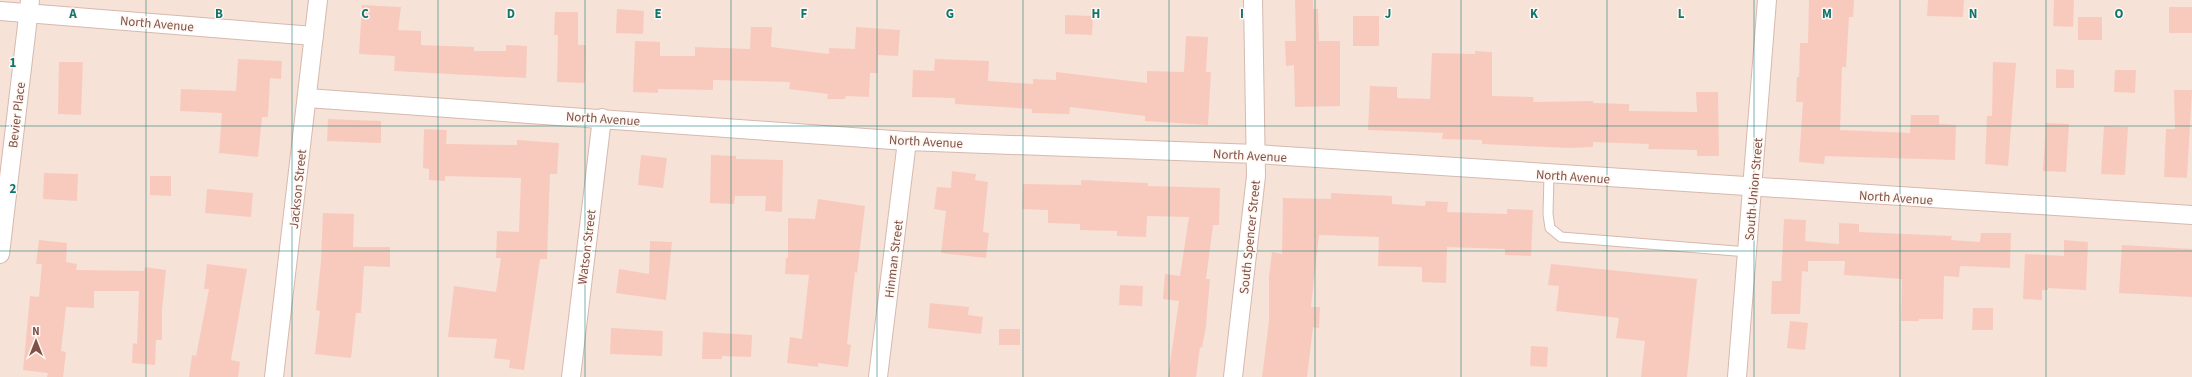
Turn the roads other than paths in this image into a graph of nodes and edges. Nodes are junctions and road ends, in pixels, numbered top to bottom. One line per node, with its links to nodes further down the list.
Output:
1 (318, 0): 6 (street, Jackson Street)
2 (1253, 0): 10 (street, South Spencer Street)
3 (1767, 0): 12 (street, South Union Street)
4 (30, 7): 5 (street, North Avenue); 6 (street, North Avenue); 15 (street, Bevier Place)
5 (0, 11)
6 (314, 36): 7 (street, Jackson Street)
7 (307, 98): 8 (street, North Avenue); 16 (street, Jackson Street)
8 (602, 118): 9 (street, North Avenue); 17 (street, Watson Street)
9 (907, 141): 10 (street, North Avenue); 18 (street, Hinman Street)
10 (1256, 154): 11 (street, North Avenue); 19 (street, South Spencer Street)
11 (1549, 174): 12 (street, North Avenue); 14 (lane)
12 (1753, 188): 13 (street, North Avenue); 14 (street, South Union Street)
13 (2192, 215)
14 (1748, 252): 20 (street, South Union Street)
15 (0, 254)
16 (274, 377)
17 (570, 377)
18 (878, 377)
19 (1233, 377)
20 (1737, 377)

